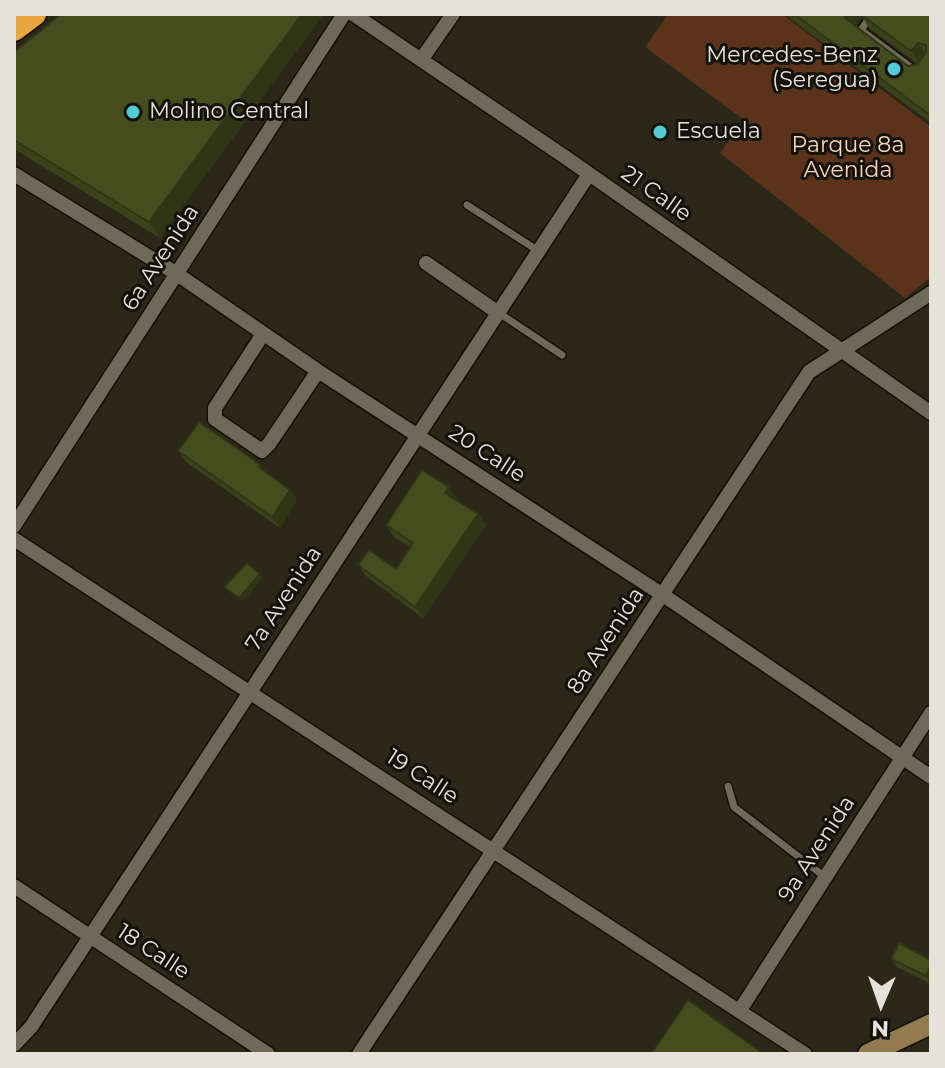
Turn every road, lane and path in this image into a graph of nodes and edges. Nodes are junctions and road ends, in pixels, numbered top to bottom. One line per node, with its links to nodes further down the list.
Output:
1 (34, 14): 6 (highway)
2 (344, 14): 14 (street, 6a Avenida)
3 (353, 14): 7 (street, 21 Calle)
4 (453, 14): 7 (street)
5 (872, 14): 8 (lane)
6 (14, 29)
7 (421, 60): 10 (street, 21 Calle)
8 (923, 76)
9 (14, 174): 14 (street, 20 Calle)
10 (589, 174): 12 (street, 7a Avenida); 18 (street, 21 Calle)
11 (467, 205): 12 (lane)
12 (537, 250): 16 (street, 7a Avenida)
13 (426, 263): 16 (street)
14 (177, 274): 17 (street, 20 Calle); 23 (street, 6a Avenida)
15 (931, 293): 18 (street, 8a Avenida)
16 (497, 312): 19 (lane); 22 (street, 7a Avenida)
17 (263, 334): 20 (street, 20 Calle); 20 (street)
18 (843, 351): 21 (street, 21 Calle); 25 (street, 8a Avenida)
19 (562, 355)
20 (318, 371): 22 (street, 20 Calle)
21 (931, 413)
22 (417, 434): 25 (street, 20 Calle); 26 (street, 7a Avenida)
23 (14, 526)
24 (14, 539): 26 (street, 19 Calle)
25 (663, 595): 28 (street, 20 Calle); 31 (street, 8a Avenida)
26 (250, 692): 31 (street, 19 Calle); 34 (street, 7a Avenida)
27 (931, 713): 28 (street, 9a Avenida)
28 (902, 758): 29 (street, 20 Calle); 32 (street, 9a Avenida)
29 (931, 777)
30 (728, 786): 32 (lane)
31 (494, 850): 35 (street, 19 Calle); 39 (street, 8a Avenida)
32 (825, 877): 35 (street, 9a Avenida)
33 (14, 886): 34 (street, 18 Calle)
34 (90, 937): 37 (street, 7a Avenida); 38 (street, 18 Calle)
35 (740, 1010): 40 (street, 19 Calle)
36 (931, 1024): 41 (main road)
37 (14, 1045)
38 (268, 1054)
39 (359, 1054)
40 (805, 1054)
41 (868, 1054)

